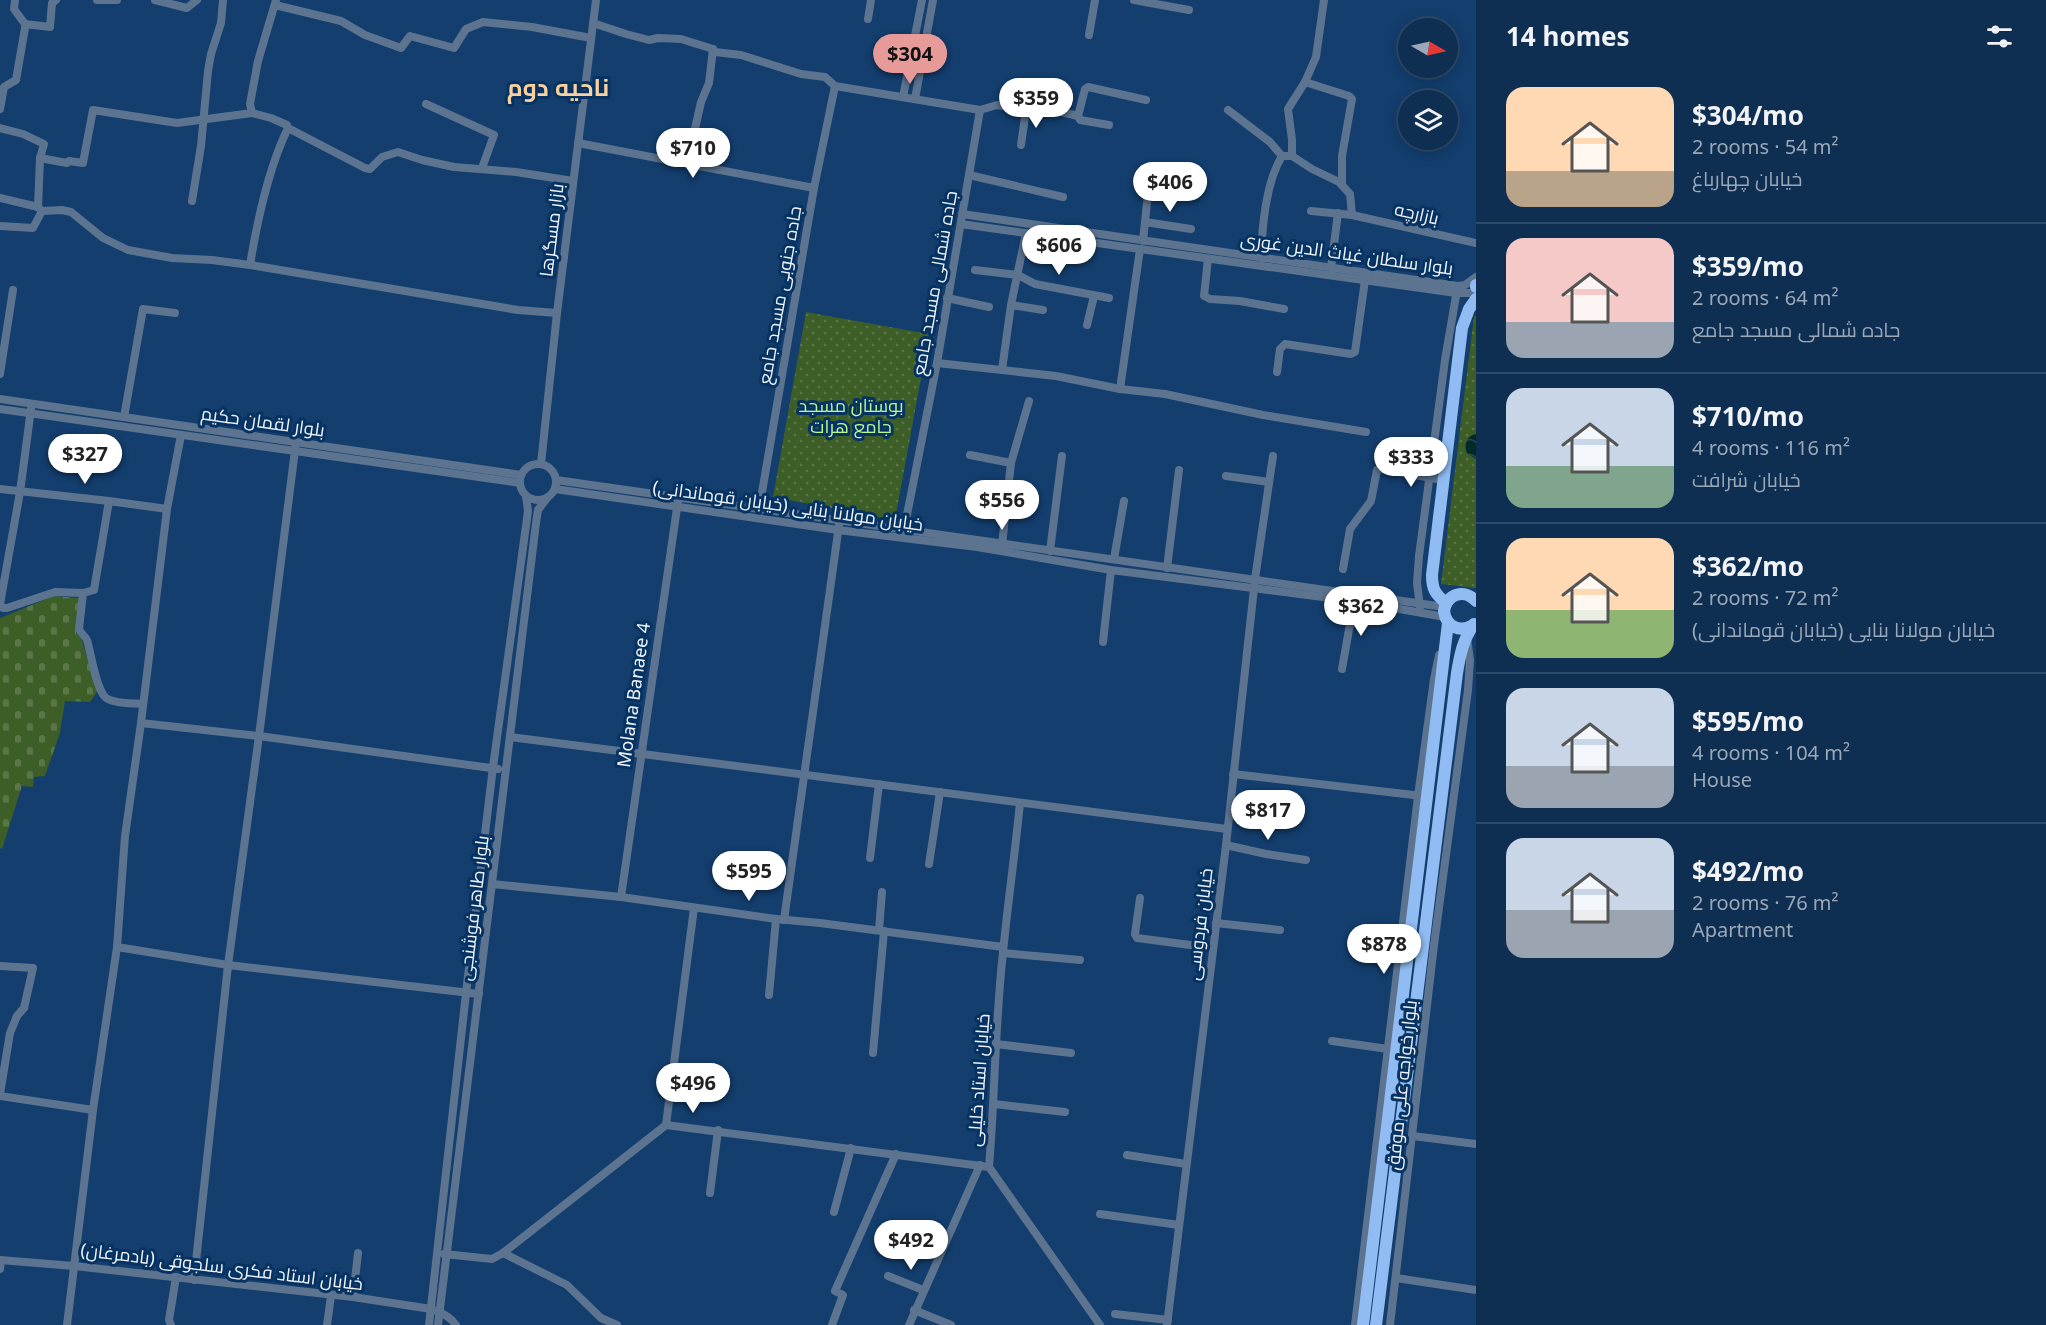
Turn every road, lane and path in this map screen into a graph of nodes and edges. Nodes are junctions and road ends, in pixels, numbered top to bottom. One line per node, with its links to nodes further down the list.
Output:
1 (15, 0): 19 (street)
2 (56, 0): 19 (street)
3 (97, 0): 4 (street)
4 (117, 0)
5 (155, 0): 6 (street)
6 (197, 0)
7 (223, 0): 35 (street)
8 (596, 0): 18 (street, بازار مسگرها)
9 (871, 0): 17 (street)
10 (922, 0): 25 (street)
11 (933, 0): 26 (street)
12 (1095, 0): 20 (street)
13 (1134, 0): 16 (street)
14 (1324, 0): 23 (street)
15 (275, 2): 21 (street); 33 (street)
16 (1189, 10)
17 (868, 19)
18 (592, 23): 21 (street, بازار مسگرها); 22 (street)
19 (25, 24): 29 (street)
20 (1089, 35)
21 (591, 38): 39 (street, بازار مسگرها)
22 (713, 49): 24 (street); 44 (street)
23 (1305, 82): 42 (street); 49 (street)
24 (834, 86): 25 (street); 50 (street, جاده جنوبی مسجد جامع)
25 (903, 98): 26 (street)
26 (915, 99): 30 (street)
27 (1146, 100): 34 (street)
28 (426, 104): 45 (street)
29 (0, 109)
30 (980, 110): 31 (street); 47 (street, جاده شمالی مسجد جامع)
31 (1026, 110): 34 (street); 40 (street)
32 (1228, 110): 41 (street)
33 (252, 113): 35 (street); 38 (street)
34 (1078, 116): 36 (street)
35 (203, 118): 43 (street); 53 (street)
36 (1109, 125)
37 (0, 128): 43 (street)
38 (288, 128): 45 (street); 67 (street)
39 (578, 143): 44 (street); 48 (street, بازار مسگرها)
40 (1020, 145)
41 (1282, 156): 42 (street); 65 (street)
42 (1292, 156): 49 (street)
43 (40, 158): 54 (street)
44 (687, 164): 50 (street)
45 (482, 168): 48 (street)
46 (1150, 174): 59 (street)
47 (969, 176): 51 (street); 58 (street, جاده شمالی مسجد جامع)
48 (573, 181): 85 (street, بازار مسگرها)
49 (1342, 185): 57 (street)
50 (814, 188): 120 (street, جاده جنوبی مسجد جامع)
51 (1063, 197)
52 (0, 198): 54 (street)
53 (192, 201)
54 (40, 209): 60 (street); 67 (street)
55 (1311, 211): 56 (street, بازارچه)
56 (1338, 213): 57 (street, بازارچه); 68 (street)
57 (1352, 215): 63 (street, بازارچه)
58 (962, 219): 62 (street); 64 (street, بلوار سلطان غیاث الدین غوری); 77 (street, جاده شمالی مسجد جامع)
59 (1145, 222): 61 (street); 64 (street)
60 (0, 226)
61 (1191, 229)
62 (1026, 233): 64 (street); 70 (street)
63 (1476, 243)
64 (1142, 245): 65 (street, بلوار سلطان غیاث الدین غوری); 66 (street); 91 (street)
65 (1262, 258): 68 (street, بلوار سلطان غیاث الدین غوری)
66 (1208, 259): 72 (street); 82 (street)
67 (250, 265): 85 (street)
68 (1331, 268): 74 (street, بلوار سلطان غیاث الدین غوری)
69 (975, 270): 70 (street)
70 (1018, 275): 76 (street); 80 (street)
71 (1476, 277): 74 (street, بلوار سلطان غیاث الدین غوری)
72 (1365, 280): 74 (street); 89 (street)
73 (13, 290): 90 (street)
74 (1457, 290): 75 (street); 107 (street)
75 (1476, 292)
76 (1094, 296): 78 (street); 86 (street)
77 (947, 298): 81 (street); 87 (street, جاده شمالی مسجد جامع)
78 (1108, 298)
79 (1476, 299): 109 (highway)
80 (1011, 305): 83 (street); 88 (street)
81 (989, 307)
82 (1284, 309)
83 (1043, 310)
84 (175, 313): 96 (street)
85 (557, 313): 104 (street, بازار مسگرها)
86 (1087, 325)
87 (937, 363): 88 (street); 122 (street, جاده شمالی مسجد جامع)
88 (1002, 370): 91 (street)
89 (1277, 372)
90 (0, 374)
91 (1120, 389): 97 (street)
92 (0, 399): 94 (street, بلوار لقمان حکیم)
93 (1029, 401): 103 (street)
94 (31, 408): 95 (street, بلوار لقمان حکیم); 96 (street, بلوار لقمان حکیم); 98 (street, بلوار لقمان حکیم); 113 (street)
95 (0, 409)
96 (124, 417): 99 (street, بلوار لقمان حکیم)
97 (1366, 432)
98 (181, 435): 99 (street, بلوار لقمان حکیم); 119 (street)
99 (295, 446): 108 (street, بلوار لقمان حکیم); 142 (street)
100 (970, 455): 103 (street)
101 (1062, 456): 124 (street)
102 (1273, 456): 110 (street, خیابان فردوسی)
103 (1011, 463): 123 (street)
104 (541, 464): 108 (street); 111 (street)
105 (1179, 470): 126 (street)
106 (1226, 476): 110 (street)
107 (1429, 477): 109 (street); 127 (street); 134 (street)
108 (520, 479): 114 (street)
109 (1443, 480): 136 (highway)
110 (1269, 482): 129 (street, خیابان فردوسی)
111 (555, 485): 115 (street); 118 (street, خیابان مولانا بنایی (خیابان قوماندانی))
112 (0, 489): 113 (street)
113 (20, 492): 116 (street); 131 (street)
114 (526, 496): 115 (street); 145 (street, بلوار طاهر فوشنجی)
115 (547, 498): 143 (street, بلوار طاهر فوشنجی)
116 (109, 501): 119 (street); 131 (street)
117 (1124, 501): 125 (street)
118 (678, 502): 120 (street, خیابان مولانا بنایی (خیابان قوماندانی)); 121 (street, خیابان مولانا بنایی (خیابان قوماندانی)); 144 (street, Molana Banaee 4)
119 (167, 509): 140 (street)
120 (759, 510): 121 (street, خیابان مولانا بنایی (خیابان قوماندانی))
121 (839, 525): 122 (street, خیابان مولانا بنایی (خیابان قوماندانی)); 148 (street)
122 (903, 535): 123 (street, خیابان مولانا بنایی (خیابان قوماندانی)); 128 (street, خیابان مولانا بنایی (خیابان قوماندانی))
123 (1002, 545): 124 (street, خیابان مولانا بنایی (خیابان قوماندانی))
124 (1050, 551): 125 (street, خیابان مولانا بنایی (خیابان قوماندانی))
125 (1114, 559): 126 (street, خیابان مولانا بنایی (خیابان قوماندانی))
126 (1167, 568): 129 (street, خیابان مولانا بنایی (خیابان قوماندانی))
127 (1343, 569)
128 (1111, 570): 130 (street, خیابان مولانا بنایی (خیابان قوماندانی)); 138 (street)
129 (1255, 579): 130 (street, خیابان فردوسی); 134 (street, خیابان مولانا بنایی (خیابان قوماندانی))
130 (1254, 590): 133 (street, خیابان مولانا بنایی (خیابان قوماندانی)); 147 (street, خیابان فردوسی)
131 (83, 593): 140 (street)
132 (1476, 601): 136 (highway)
133 (1354, 602): 135 (street, خیابان مولانا بنایی (خیابان قوماندانی)); 139 (street)
134 (1419, 603): 135 (street); 136 (street, خیابان مولانا بنایی (خیابان قوماندانی))
135 (1422, 614): 136 (street, خیابان مولانا بنایی (خیابان قوماندانی))
136 (1446, 616): 137 (highway); 151 (highway)
137 (1472, 627): 168 (highway)
138 (1102, 642)
139 (1342, 669)
140 (143, 704): 141 (street)
141 (141, 723): 142 (street); 169 (street)
142 (259, 736): 145 (street); 173 (street)
143 (510, 737): 144 (street); 146 (street, بلوار طاهر فوشنجی)
144 (641, 753): 148 (street); 160 (street, Molana Banaee 4)
145 (493, 767): 146 (street); 175 (street, بلوار طاهر فوشنجی)
146 (506, 771): 158 (street, بلوار طاهر فوشنجی)
147 (1233, 774): 151 (street); 153 (street, خیابان فردوسی)
148 (805, 775): 149 (street); 163 (street)
149 (879, 784): 150 (street); 155 (street)
150 (940, 792): 152 (street); 157 (street)
151 (1423, 796): 167 (highway); 180 (street)
152 (1020, 803): 153 (street); 171 (street, خیابان استاد خلیلی)
153 (1227, 829): 154 (street, خیابان فردوسی)
154 (1226, 845): 156 (street); 164 (street, خیابان فردوسی)
155 (870, 858)
156 (1306, 860)
157 (929, 864)
158 (492, 884): 160 (street); 176 (street, بلوار طاهر فوشنجی)
159 (882, 892): 166 (street)
160 (621, 897): 162 (street)
161 (1140, 898): 170 (street)
162 (694, 908): 163 (street); 187 (street)
163 (780, 919): 166 (street); 177 (street)
164 (1216, 923): 165 (street); 170 (street, خیابان فردوسی)
165 (1280, 930)
166 (882, 931): 171 (street); 181 (street)
167 (1410, 941): 168 (highway); 231 (highway)
168 (1429, 944): 189 (street, بلوار خواجه علی موفق); 232 (highway)
169 (117, 948): 173 (street); 185 (street)
170 (1213, 948): 194 (street, خیابان فردوسی)
171 (1003, 950): 172 (street); 179 (street, خیابان استاد خلیلی)
172 (1080, 960)
173 (228, 965): 175 (street); 209 (street)
174 (0, 966): 183 (street)
175 (465, 993): 176 (street); 202 (street, بلوار طاهر فوشنجی)
176 (479, 994): 203 (street, بلوار طاهر فوشنجی)
177 (769, 995)
178 (1332, 1041): 180 (street)
179 (996, 1044): 182 (street); 184 (street, خیابان استاد خلیلی)
180 (1388, 1049): 230 (street)
181 (873, 1053)
182 (1071, 1053)
183 (0, 1095): 185 (street)
184 (994, 1104): 186 (street); 195 (street, خیابان استاد خلیلی)
185 (93, 1110): 205 (street)
186 (1065, 1112)
187 (666, 1125): 188 (street); 200 (street)
188 (718, 1130): 191 (street); 196 (street)
189 (1413, 1136): 190 (street); 208 (street, بلوار خواجه علی موفق)
190 (1476, 1144)
191 (851, 1148): 192 (street); 197 (street)
192 (896, 1154): 195 (street); 226 (street)
193 (1127, 1155): 194 (street)
194 (1186, 1164): 199 (street, خیابان فردوسی)
195 (984, 1166): 210 (street); 229 (street, خیابان استاد خلیلی)
196 (710, 1193)
197 (834, 1212)
198 (1100, 1214): 199 (street)
199 (1179, 1225): 218 (street, خیابان فردوسی)
200 (503, 1252): 203 (street); 225 (street)
201 (358, 1253): 213 (street)
202 (436, 1253): 203 (street); 214 (street, بلوار طاهر فوشنجی)
203 (448, 1255): 216 (street, بلوار طاهر فوشنجی)
204 (0, 1263): 205 (street, خیابان استاد فکری سلجوقی (بادمرغان))
205 (74, 1266): 207 (street, خیابان استاد فکری سلجوقی (بادمرغان)); 219 (street)
206 (888, 1276): 210 (street)
207 (176, 1277): 209 (street, خیابان استاد فکری سلجوقی (بادمرغان)); 220 (street)
208 (1396, 1278): 211 (street); 233 (street, بلوار خواجه علی موفق)
209 (194, 1280): 212 (street, خیابان استاد فکری سلجوقی (بادمرغان))
210 (923, 1290): 215 (street)
211 (1476, 1290)
212 (332, 1296): 213 (street, خیابان استاد فکری سلجوقی (بادمرغان)); 221 (street)
213 (353, 1298): 214 (street, خیابان استاد فکری سلجوقی (بادمرغان))
214 (431, 1309): 216 (street, خیابان استاد فکری سلجوقی (بادمرغان)); 222 (street, بلوار طاهر فوشنجی)
215 (914, 1310): 227 (street); 228 (street)
216 (440, 1311): 223 (street, بلوار طاهر فوشنجی); 224 (street)
217 (1116, 1314): 218 (street)
218 (1167, 1323)
219 (67, 1325)
220 (171, 1325)
221 (327, 1325)
222 (429, 1325)
223 (438, 1325)
224 (456, 1325)
225 (617, 1325)
226 (832, 1325)
227 (909, 1325)
228 (951, 1325)
229 (1100, 1325)
230 (1355, 1325)
231 (1363, 1325)
232 (1376, 1325)
233 (1390, 1325)

